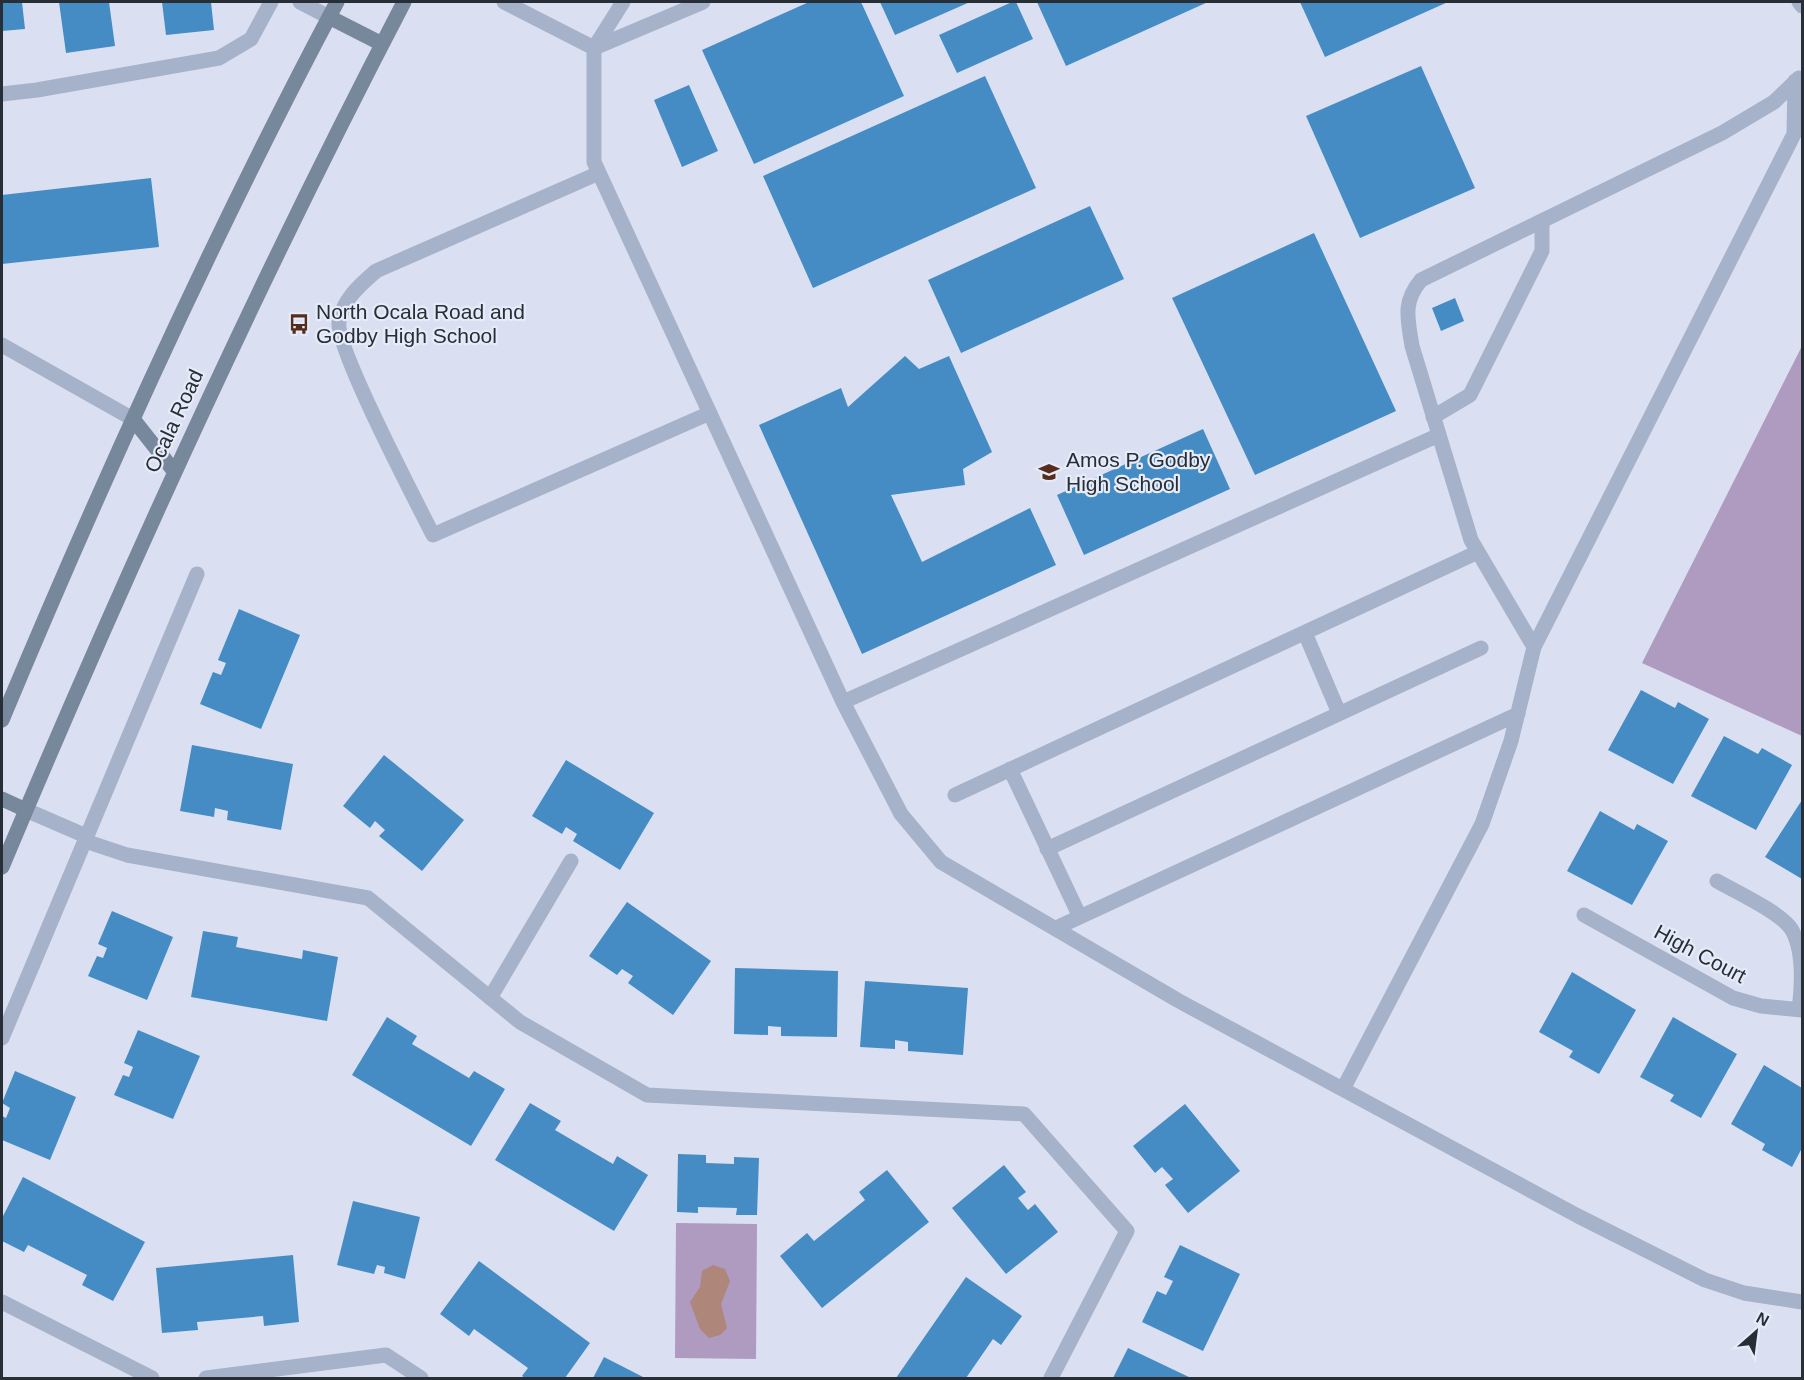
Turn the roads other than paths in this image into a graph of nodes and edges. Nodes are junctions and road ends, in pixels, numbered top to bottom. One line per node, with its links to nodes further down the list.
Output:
1 (271, 2): 14 (street)
2 (300, 2): 10 (street)
3 (337, 2): 10 (main road, Ocala Road)
4 (404, 2): 11 (main road, Ocala Road)
5 (504, 2): 12 (street)
6 (623, 2): 12 (street)
7 (703, 2): 12 (street)
8 (1799, 2): 9 (street)
9 (1803, 6)
10 (329, 17): 11 (main road); 20 (main road, Ocala Road)
11 (382, 44): 22 (main road, Ocala Road)
12 (594, 48): 15 (street)
13 (1799, 78): 16 (street); 26 (street)
14 (2, 94)
15 (599, 173): 18 (street); 18 (street)
16 (1542, 222): 19 (street); 19 (street)
17 (2, 345): 20 (street)
18 (710, 413): 28 (street)
19 (1433, 417): 21 (street)
20 (133, 419): 22 (main road); 31 (main road, Ocala Road)
21 (1439, 435): 23 (street); 28 (street)
22 (174, 471): 35 (main road, Ocala Road)
23 (1478, 552): 25 (street); 26 (street)
24 (197, 574): 36 (street)
25 (1305, 633): 29 (street); 32 (street)
26 (1534, 647): 30 (street)
27 (1481, 648): 29 (street)
28 (843, 702): 43 (street)
29 (1339, 713): 37 (street)
30 (1518, 714): 42 (street); 47 (street)
31 (2, 720)
32 (1010, 769): 33 (street); 37 (street)
33 (955, 795)
34 (2, 799): 35 (main road)
35 (26, 810): 36 (street); 39 (main road, Ocala Road)
36 (86, 838): 44 (street); 46 (street)
37 (1047, 849): 42 (street)
38 (571, 861): 44 (street)
39 (3, 862)
40 (1717, 881): 45 (street)
41 (1584, 915): 45 (street, High Court)
42 (1080, 917): 43 (street)
43 (1056, 928): 47 (street)
44 (490, 998): 53 (street)
45 (1801, 1010)
46 (2, 1038)
47 (1342, 1089): 49 (street)
48 (2, 1302): 50 (street)
49 (1803, 1302)
50 (152, 1378)
51 (206, 1378): 52 (street)
52 (421, 1378)
53 (1051, 1378)

